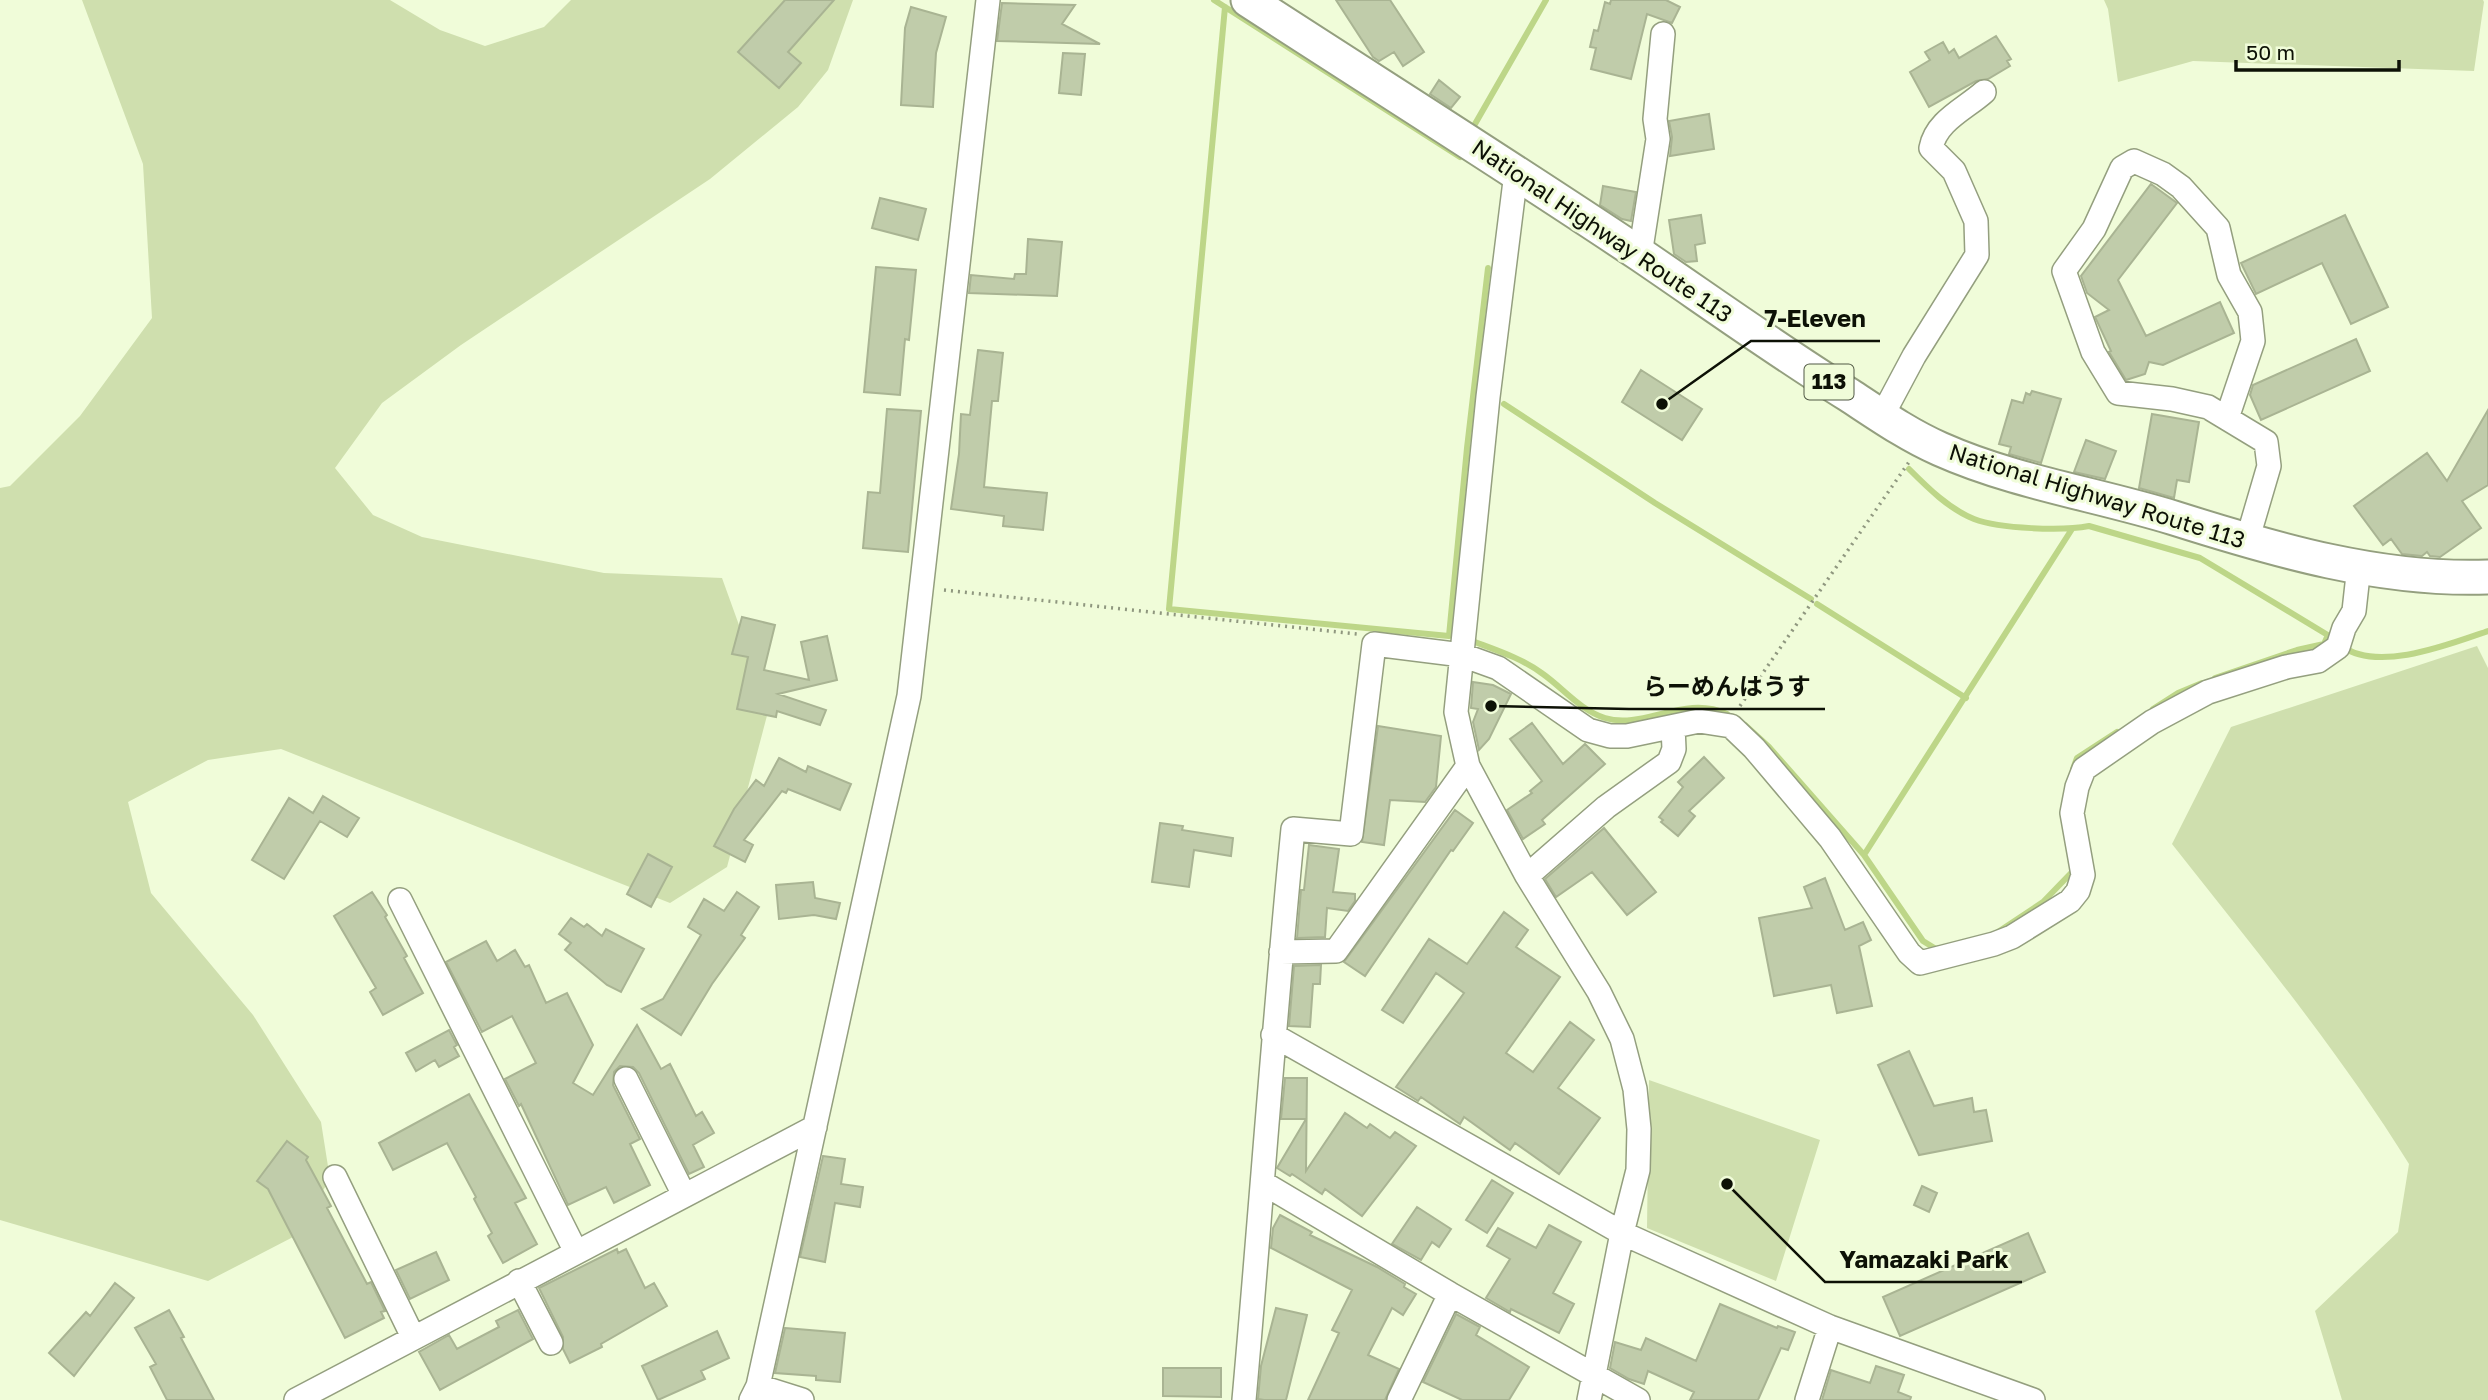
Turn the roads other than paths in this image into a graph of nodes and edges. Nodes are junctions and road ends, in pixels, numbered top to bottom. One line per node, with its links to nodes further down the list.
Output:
1 (988, 0): 20 (street)
2 (1248, 0): 5 (highway, National Highway Route 113 / 113)
3 (1663, 34): 6 (street)
4 (1984, 92): 7 (street)
5 (1516, 173): 6 (highway, National Highway Route 113 / 113); 12 (street)
6 (1640, 255): 7 (highway, National Highway Route 113 / 113)
7 (1882, 416): 9 (highway, National Highway Route 113 / 113)
8 (2227, 418): 8 (street); 9 (street)
9 (2246, 541): 10 (highway, National Highway Route 113 / 113)
10 (2359, 566): 11 (highway, National Highway Route 113 / 113); 13 (street)
11 (2488, 577)
12 (1462, 655): 13 (street); 14 (street); 17 (street)
13 (1673, 727): 15 (street)
14 (1468, 766): 15 (street); 17 (street)
15 (1527, 876): 24 (street)
16 (400, 900): 25 (street)
17 (1281, 952): 18 (street)
18 (1273, 1035): 22 (street); 24 (street)
19 (626, 1079): 23 (street)
20 (815, 1126): 23 (street); 32 (street)
21 (335, 1177): 29 (street)
22 (1263, 1184): 27 (street); 35 (street)
23 (684, 1195): 25 (street)
24 (1622, 1233): 28 (street); 31 (street)
25 (576, 1252): 26 (street)
26 (519, 1281): 29 (street); 30 (street)
27 (1450, 1294): 31 (street); 36 (street)
28 (1830, 1327): 39 (street); 40 (street)
29 (413, 1337): 33 (street)
30 (551, 1343)
31 (1594, 1377): 37 (street); 38 (street)
32 (755, 1393): 34 (street)
33 (296, 1400)
34 (802, 1400)
35 (1244, 1400)
36 (1399, 1400)
37 (1589, 1400)
38 (1638, 1400)
39 (1807, 1400)
40 (2033, 1400)

